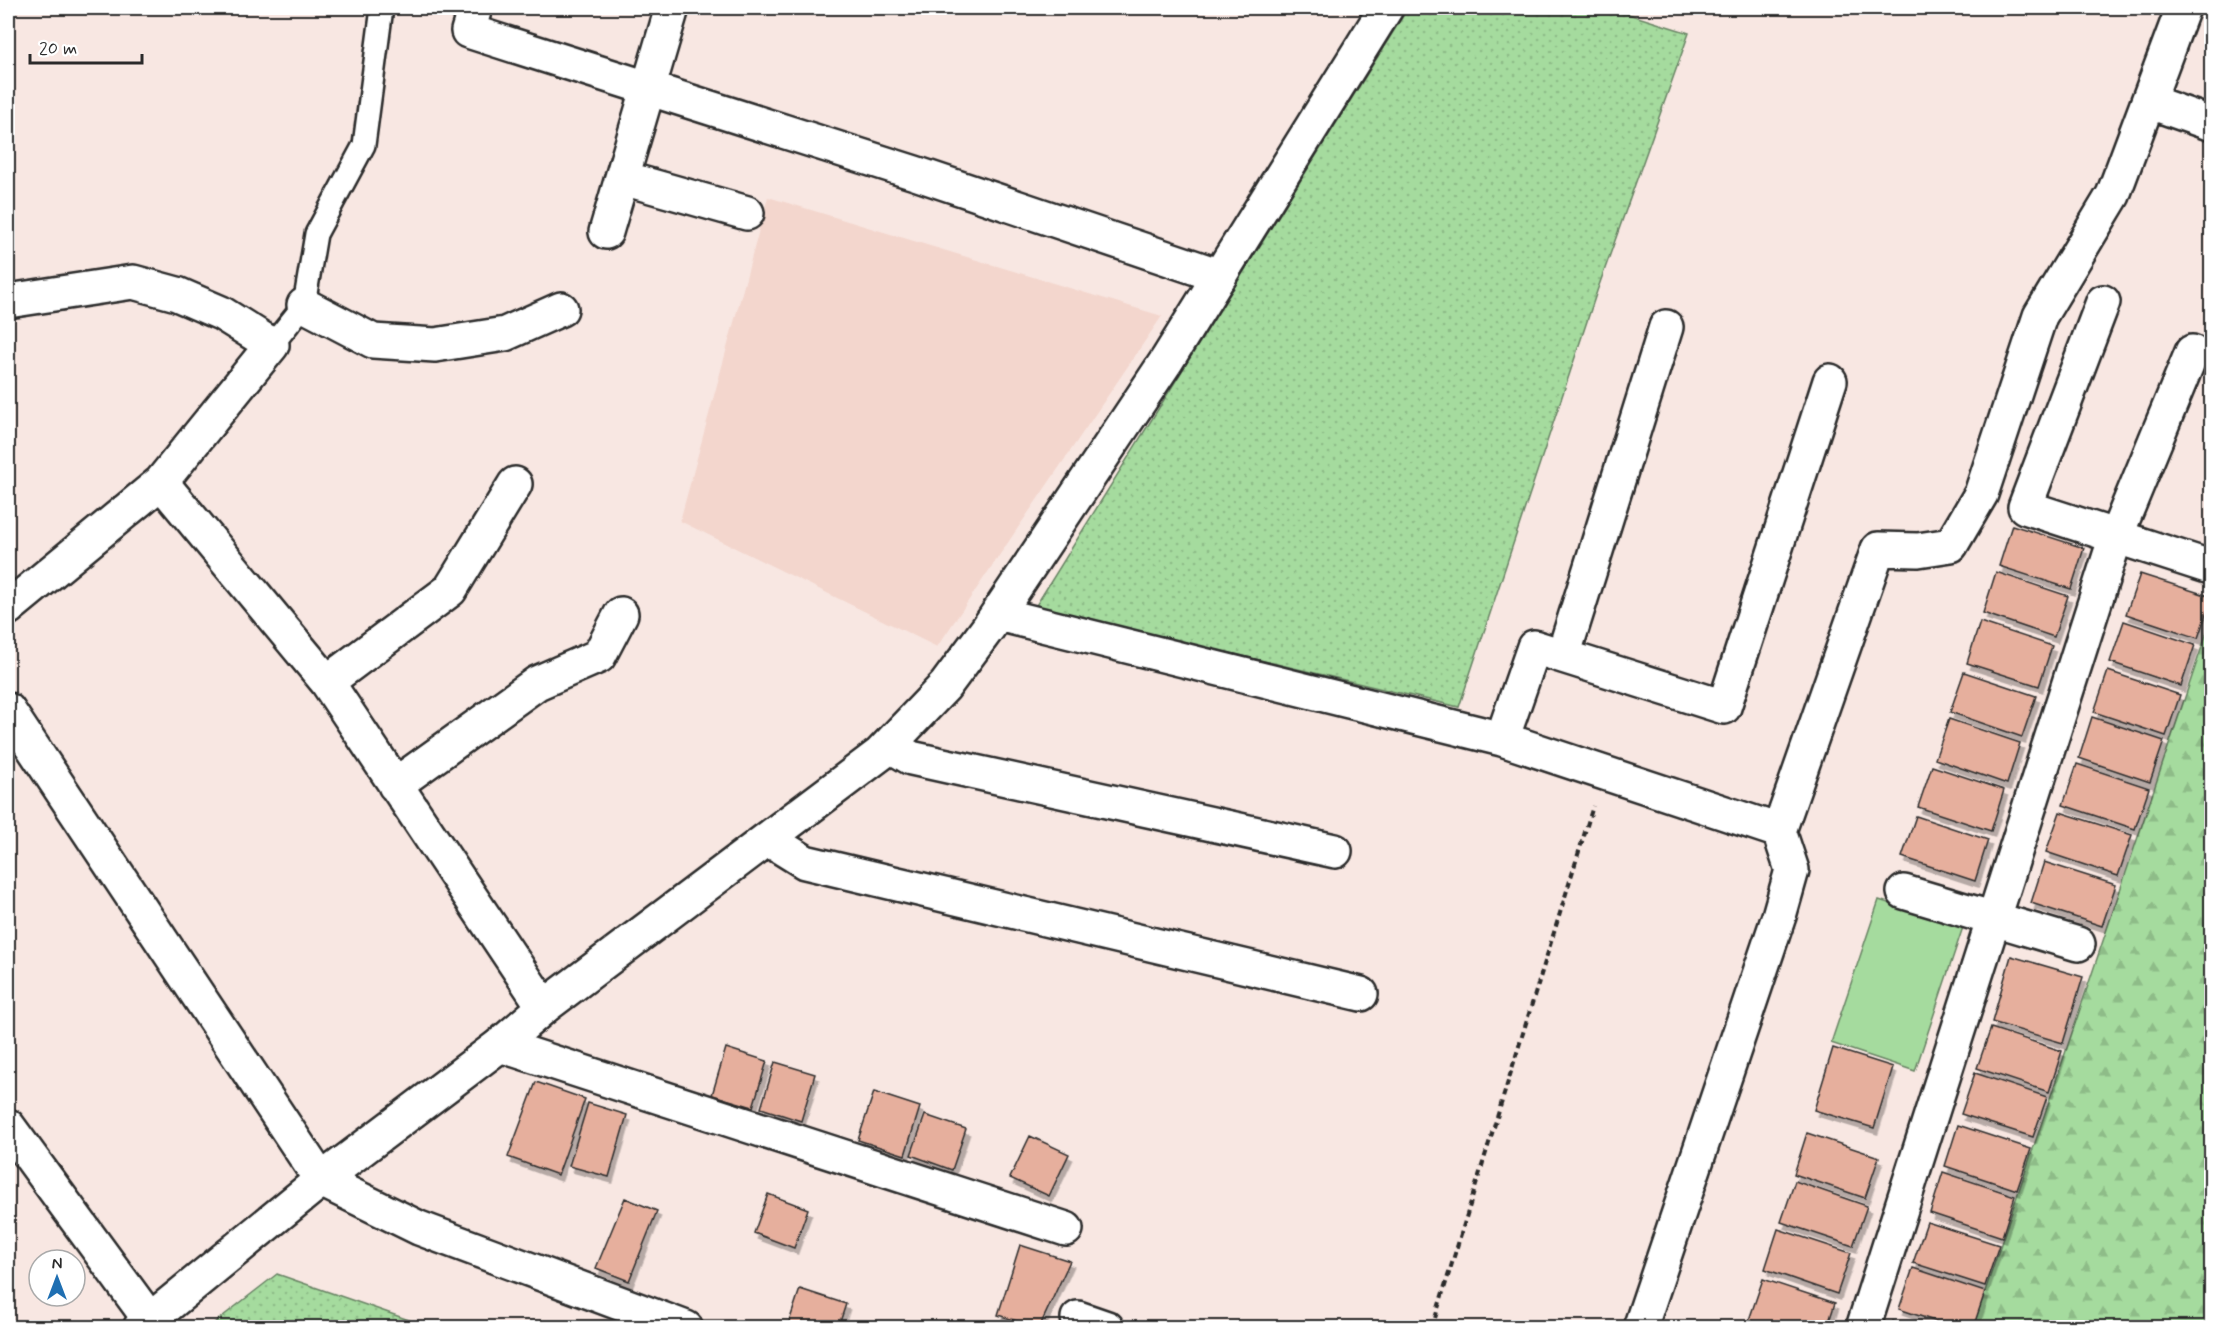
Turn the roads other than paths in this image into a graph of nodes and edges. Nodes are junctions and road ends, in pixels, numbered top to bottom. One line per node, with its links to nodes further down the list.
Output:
1 (382, 8): 15 (lane)
2 (476, 8): 6 (street)
3 (672, 8): 6 (street)
4 (1386, 8): 12 (street)
5 (2183, 8): 7 (street)
6 (649, 88): 9 (street); 12 (street)
7 (2150, 102): 8 (street); 34 (street)
8 (2211, 124)
9 (622, 178): 10 (street); 11 (street)
10 (747, 213)
11 (606, 232)
12 (1220, 276): 27 (street)
13 (8, 301): 18 (street)
14 (2103, 302): 23 (street)
15 (304, 305): 16 (street); 18 (lane)
16 (561, 309)
17 (1666, 327): 28 (street)
18 (273, 345): 21 (street)
19 (2192, 352): 23 (street)
20 (1830, 381): 28 (street)
21 (161, 483): 25 (street); 29 (street)
22 (515, 484): 29 (street)
23 (2116, 536): 24 (street); 38 (street)
24 (2207, 566)
25 (8, 608)
26 (621, 614): 33 (street)
27 (998, 614): 31 (street); 32 (street)
28 (1563, 656): 31 (street)
29 (327, 682): 33 (street)
30 (8, 710): 44 (street)
31 (1502, 739): 34 (street)
32 (889, 745): 35 (street); 36 (street)
33 (395, 786): 41 (street)
34 (1779, 831): 48 (street)
35 (768, 839): 40 (street); 41 (street)
36 (1335, 851)
37 (1904, 892): 38 (street)
38 (1994, 919): 39 (street); 49 (street)
39 (2078, 944)
40 (1361, 994)
41 (544, 1007): 42 (street)
42 (500, 1044): 44 (street); 45 (street)
43 (8, 1126): 46 (street)
44 (321, 1180): 46 (street); 47 (street)
45 (1066, 1229)
46 (145, 1324)
47 (686, 1328)
48 (1640, 1328)
49 (1863, 1328)

